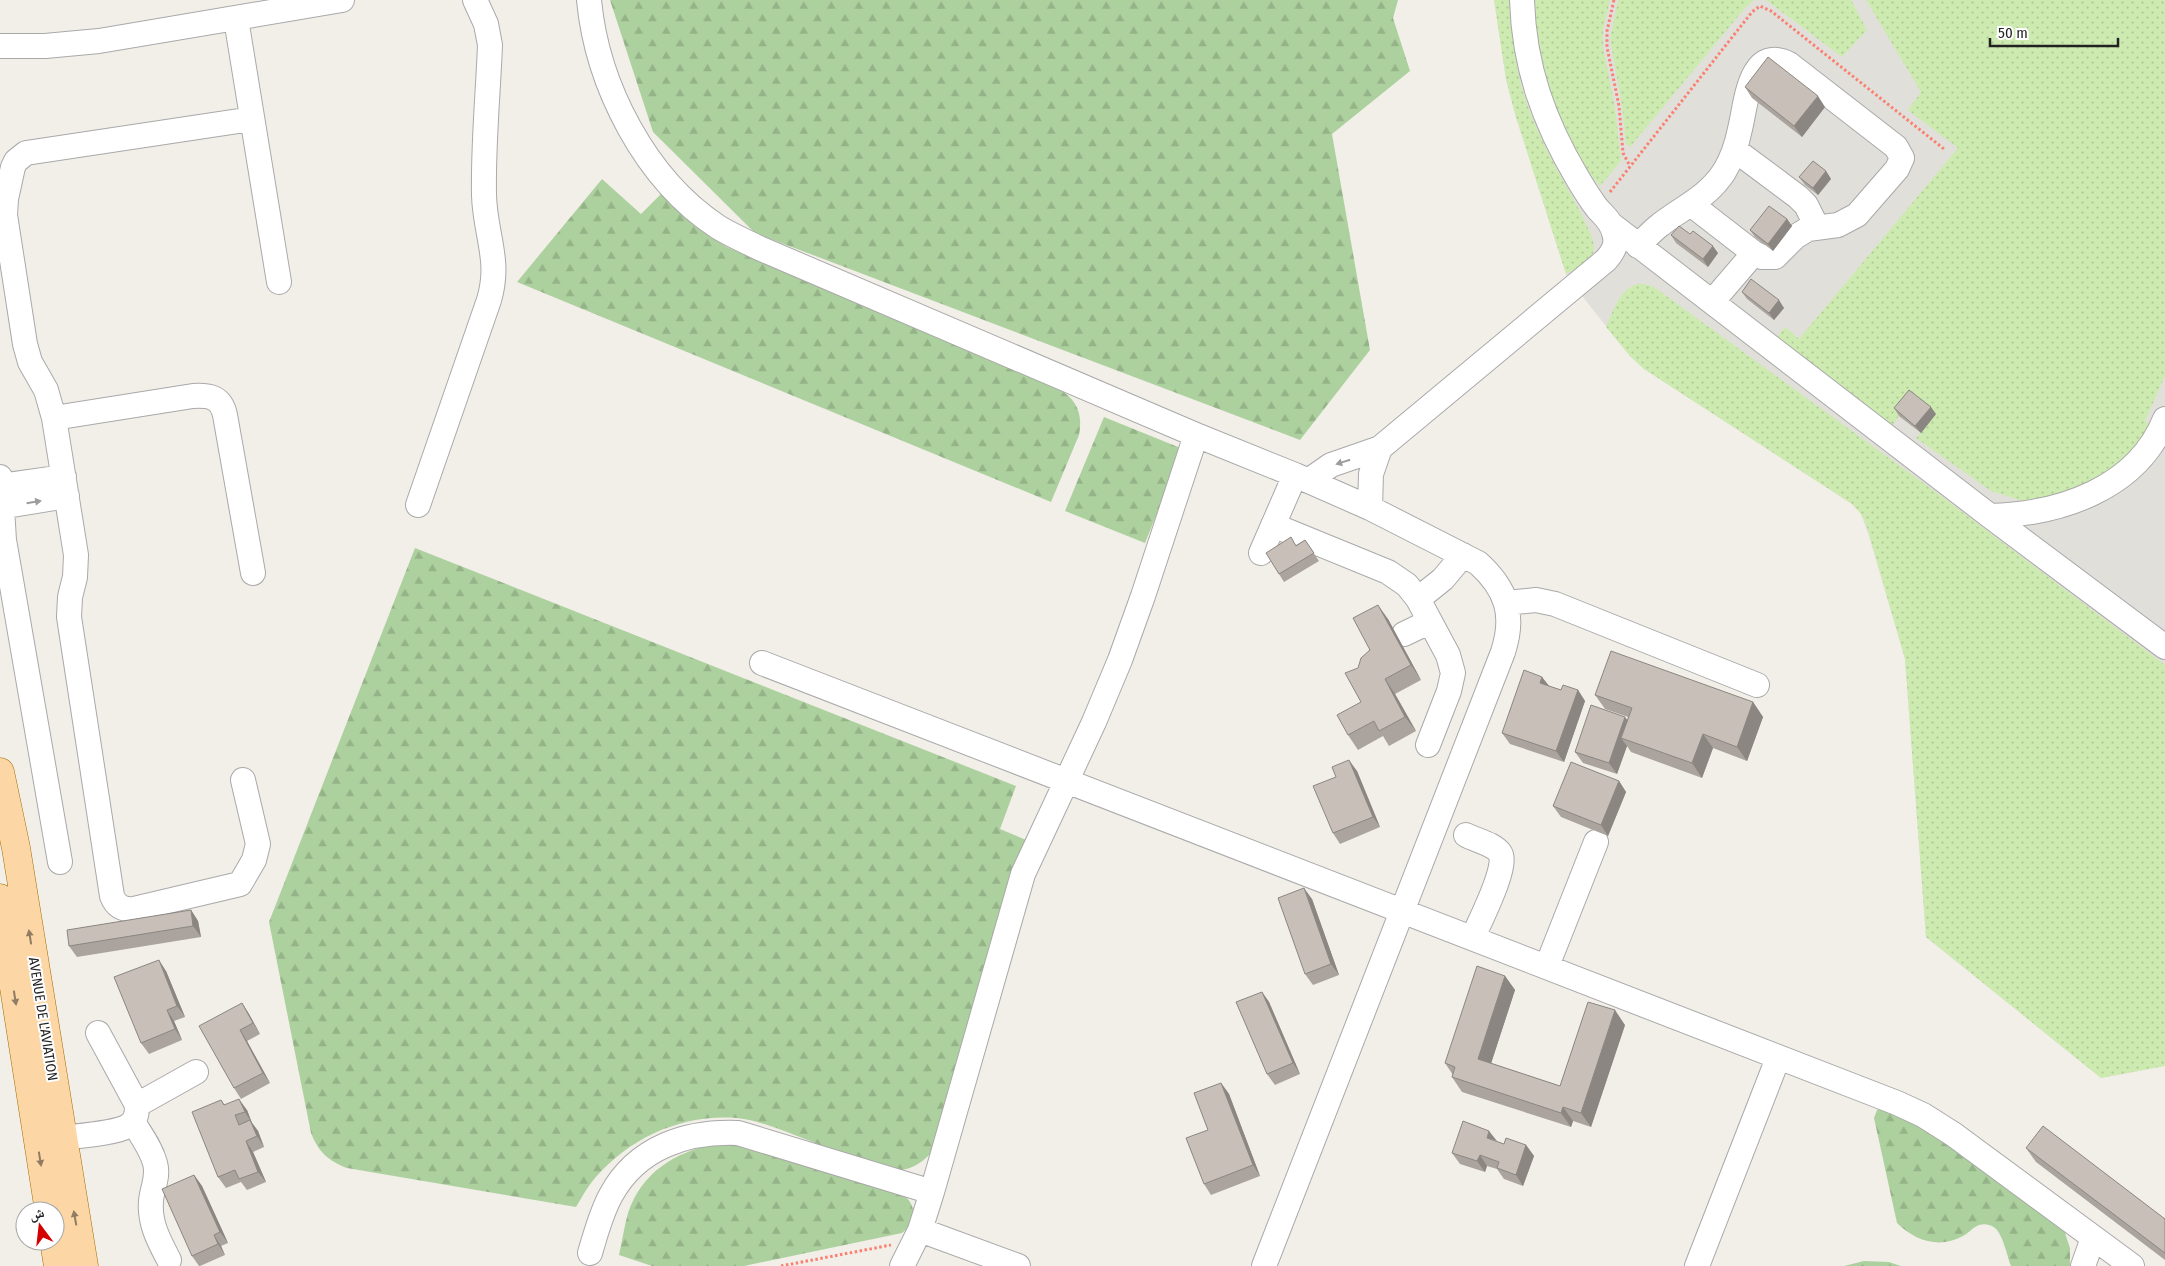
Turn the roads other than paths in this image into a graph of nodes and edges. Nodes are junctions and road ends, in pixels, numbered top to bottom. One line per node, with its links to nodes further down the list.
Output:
1 (342, 0): 5 (lane)
2 (475, 0): 23 (lane)
3 (589, 0): 18 (lane)
4 (1522, 0): 10 (lane)
5 (236, 19): 6 (lane); 7 (lane)
6 (0, 46)
7 (252, 119): 14 (lane); 16 (lane)
8 (1735, 150): 9 (lane); 11 (lane); 11 (lane)
9 (1692, 205): 12 (lane); 13 (lane)
10 (1612, 225): 12 (lane); 19 (lane)
11 (1817, 227): 13 (lane)
12 (1638, 246): 15 (lane)
13 (1754, 253): 15 (lane)
14 (280, 282)
15 (1712, 302): 25 (lane)
16 (54, 418): 21 (lane); 29 (lane)
17 (2165, 419): 25 (lane)
18 (1196, 435): 20 (lane); 40 (lane)
19 (1380, 448): 20 (lane, one-way to 20); 24 (lane)
20 (1302, 478): 24 (lane); 26 (lane)
21 (66, 486): 22 (lane); 39 (lane)
22 (1, 492): 44 (lane)
23 (418, 505)
24 (1370, 508): 28 (lane)
25 (1990, 516): 34 (lane)
26 (1274, 525): 27 (lane); 30 (lane)
27 (1261, 553)
28 (1463, 555): 30 (lane); 31 (lane)
29 (254, 573)
30 (1418, 599): 32 (lane)
31 (1506, 604): 36 (lane); 46 (lane)
32 (1429, 622): 33 (lane); 37 (lane)
33 (1404, 634)
34 (2165, 647)
35 (762, 663): 40 (lane)
36 (1757, 685)
37 (1428, 745)
38 (0, 772): 43 (main road, AVENUE DE L'AVIATION)
39 (243, 780)
40 (1067, 781): 46 (lane); 54 (lane)
41 (1466, 835): 47 (lane)
42 (1596, 842): 48 (lane)
43 (8, 849): 53 (main road, AVENUE DE L'AVIATION, one-way to 43)
44 (60, 862)
45 (0, 898): 55 (main road, AVENUE DE L'AVIATION, one-way to 55)
46 (1402, 910): 47 (lane); 65 (lane)
47 (1472, 937): 48 (lane)
48 (1547, 966): 50 (lane)
49 (98, 1033): 52 (lane)
50 (1778, 1058): 57 (lane); 66 (lane)
51 (196, 1072): 52 (lane)
52 (135, 1114): 53 (lane); 60 (lane)
53 (62, 1138): 62 (main road, AVENUE DE L'AVIATION, one-way to 53)
54 (932, 1192): 56 (lane); 59 (lane)
55 (47, 1201)
56 (917, 1235): 63 (lane); 64 (lane)
57 (2094, 1238): 67 (lane); 68 (lane)
58 (56, 1251): 61 (main road)
59 (590, 1253)
60 (169, 1260)
61 (58, 1266)
62 (84, 1266)
63 (902, 1266)
64 (1018, 1266)
65 (1264, 1266)
66 (1697, 1266)
67 (2083, 1266)
68 (2132, 1266)

